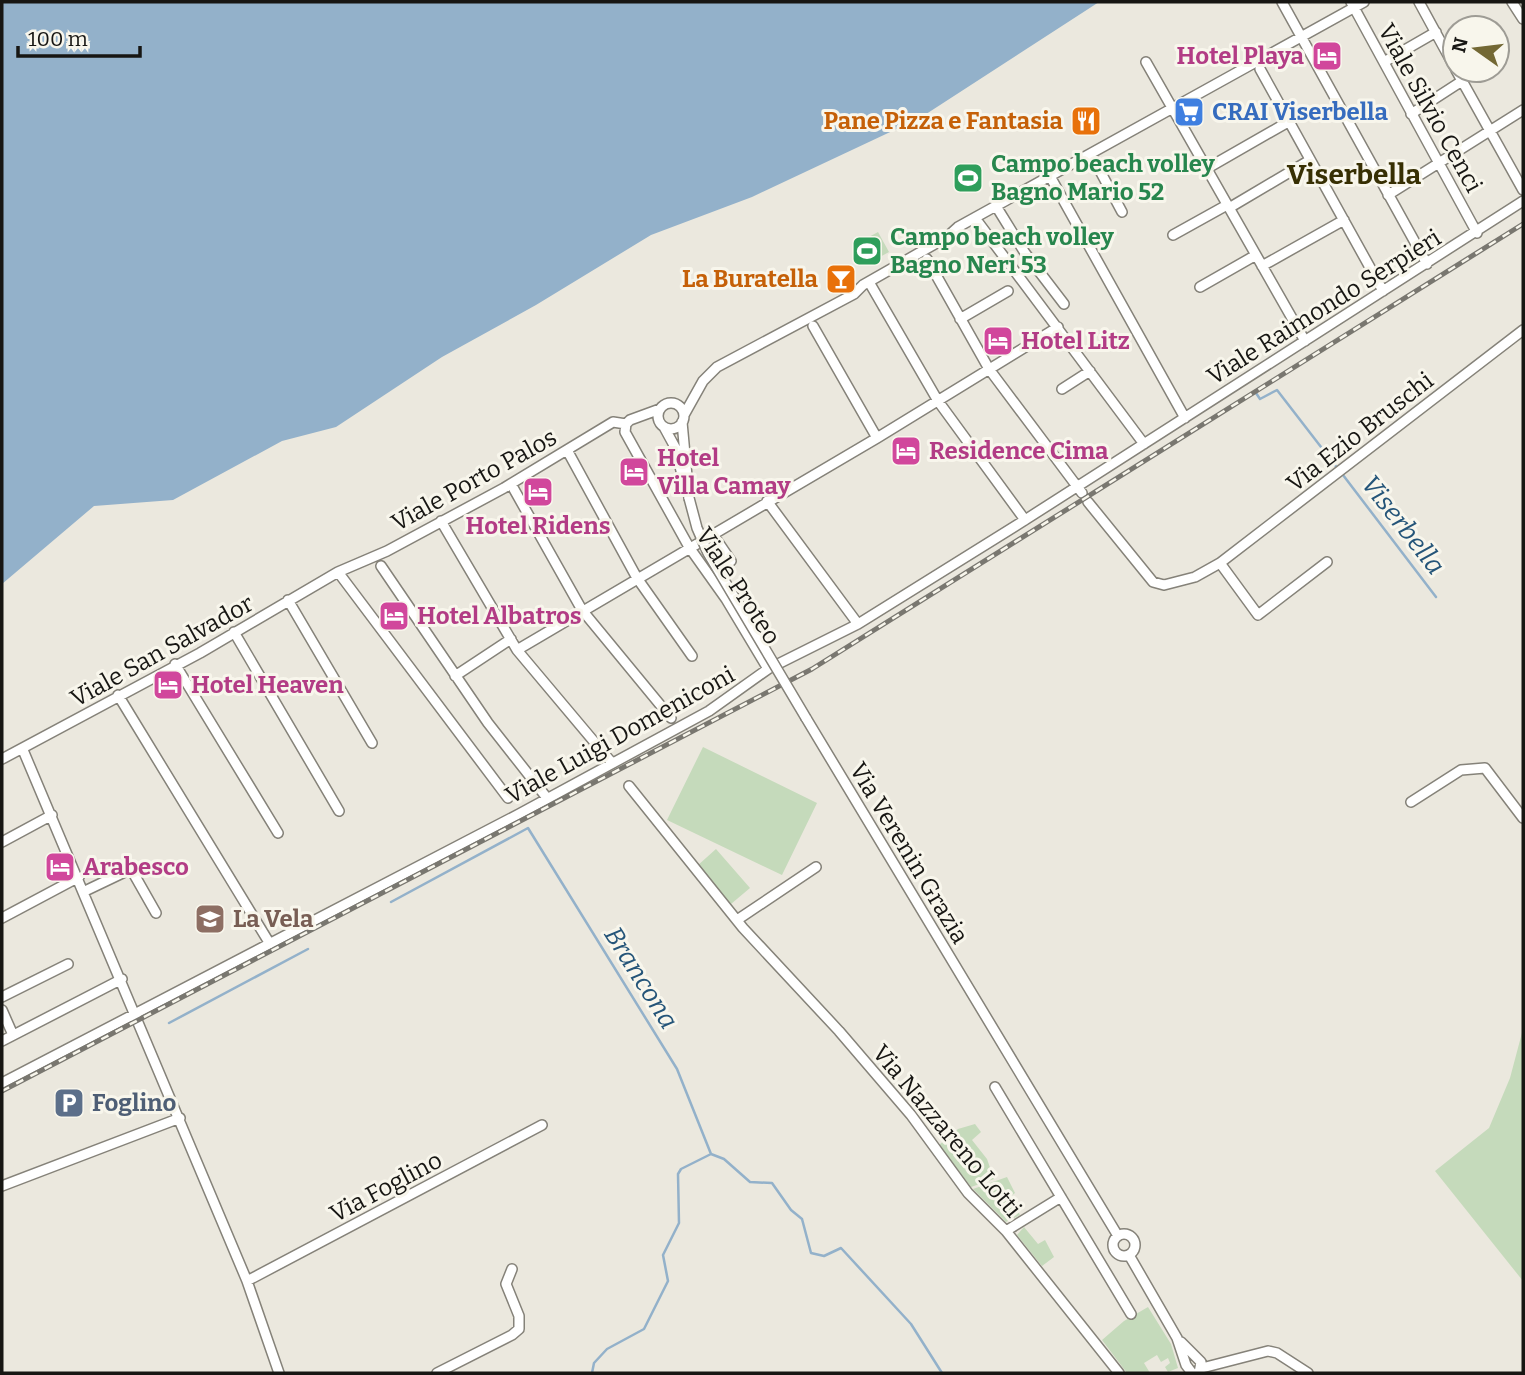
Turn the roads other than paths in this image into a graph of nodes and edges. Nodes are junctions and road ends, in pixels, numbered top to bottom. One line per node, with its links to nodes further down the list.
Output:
1 (1282, 2): 8 (street)
2 (1364, 2): 5 (street)
3 (1419, 2): 7 (street)
4 (1512, 2): 6 (street)
5 (1352, 5): 8 (street); 11 (street, Viale Silvio Cenci)
6 (1523, 19)
7 (1436, 32): 9 (street); 11 (street)
8 (1301, 38): 15 (street); 26 (street)
9 (1441, 41)
10 (1146, 62): 15 (street)
11 (1384, 62): 17 (street, Viale Silvio Cenci)
12 (1260, 69): 18 (street)
13 (1457, 84): 17 (street)
14 (1464, 84): 19 (street)
15 (1172, 109): 20 (street); 23 (street)
16 (1523, 110): 19 (street)
17 (1411, 114): 22 (street, Viale Silvio Cenci)
18 (1289, 122): 21 (street); 23 (street)
19 (1491, 131): 22 (street); 25 (street)
20 (1091, 154): 24 (street); 30 (street)
21 (1310, 160): 29 (street); 32 (street)
22 (1437, 163): 26 (street); 33 (street, Viale Silvio Cenci)
23 (1206, 169): 29 (street)
24 (1051, 178): 28 (street); 55 (street)
25 (1523, 190)
26 (1388, 195): 37 (street)
27 (1523, 201): 33 (street, Viale Raimondo Serpieri)
28 (996, 206): 31 (street); 43 (street)
29 (1228, 206): 34 (street); 35 (street)
30 (1122, 212)
31 (975, 218): 39 (street); 46 (street)
32 (1344, 220): 38 (street); 42 (street)
33 (1477, 233): 37 (street, Viale Raimondo Serpieri)
34 (1174, 235)
35 (1256, 255): 38 (street); 40 (street)
36 (927, 259): 44 (street)
37 (1427, 264): 42 (street, Viale Raimondo Serpieri)
38 (1262, 266): 48 (street)
39 (869, 282): 52 (street); 56 (street)
40 (1200, 286)
41 (1008, 291): 44 (street)
42 (1383, 291): 48 (street, Viale Raimondo Serpieri)
43 (1064, 304)
44 (960, 319): 49 (street)
45 (813, 326): 59 (street)
46 (1058, 327): 49 (street); 50 (street)
47 (1523, 330): 73 (street, Via Ezio Bruschi)
48 (1305, 341): 55 (street, Viale Raimondo Serpieri)
49 (989, 369): 52 (street); 64 (street)
50 (1090, 371): 51 (street); 60 (street)
51 (1062, 389)
52 (938, 401): 59 (street); 68 (street)
53 (660, 409): 54 (street); 56 (street); 58 (street)
54 (636, 417): 57 (street); 58 (street)
55 (1185, 418): 60 (street, Viale Raimondo Serpieri)
56 (683, 419): 58 (street); 62 (street, Via Verenin Grazia)
57 (626, 424): 61 (street, Viale Porto Palos); 70 (street, Viale Proteo)
58 (663, 425): 62 (street, Via Verenin Grazia)
59 (877, 438): 65 (street)
60 (1144, 444): 64 (street, Viale Luigi Domeniconi)
61 (567, 450): 63 (street, Viale Porto Palos); 76 (street)
62 (686, 482): 123 (street, Via Verenin Grazia, bridge)
63 (511, 484): 67 (street, Viale Porto Palos); 78 (street)
64 (1079, 489): 68 (street, Viale Luigi Domeniconi)
65 (767, 501): 69 (street); 79 (street)
66 (1088, 502): 73 (street, Via Ezio Bruschi)
67 (441, 520): 75 (street, Viale Porto Palos); 81 (street)
68 (1025, 520): 79 (street, Viale Luigi Domeniconi)
69 (712, 533): 70 (street); 71 (street)
70 (689, 547): 76 (street); 85 (street, Viale Proteo)
71 (731, 561)
72 (1327, 562): 73 (street)
73 (1220, 563)
74 (382, 566): 86 (street)
75 (338, 572): 77 (street, Viale San Salvador); 94 (street)
76 (637, 578): 78 (street); 83 (street)
77 (288, 600): 80 (street, Viale San Salvador); 89 (street)
78 (582, 610): 82 (street); 88 (street)
79 (858, 624): 85 (street, Viale Luigi Domeniconi)
80 (234, 632): 84 (street, Viale San Salvador); 97 (street)
81 (511, 639): 82 (street); 86 (street)
82 (517, 650): 92 (street)
83 (692, 656)
84 (176, 663): 87 (street, Viale San Salvador); 100 (street)
85 (768, 669): 92 (street, Viale Luigi Domeniconi)
86 (455, 676): 95 (street)
87 (118, 695): 90 (street, Viale San Salvador); 108 (street)
88 (671, 718)
89 (372, 743)
90 (23, 750): 91 (street, Viale San Salvador); 98 (street)
91 (2, 759)
92 (611, 763): 95 (street, Viale Luigi Domeniconi)
93 (629, 786): 107 (street, Via Nazzareno Lotti)
94 (508, 798)
95 (547, 798): 108 (street, Viale Luigi Domeniconi)
96 (1411, 802): 99 (street)
97 (339, 811)
98 (52, 815): 101 (street); 103 (street)
99 (1523, 818)
100 (278, 833)
101 (2, 842)
102 (816, 867): 107 (street)
103 (79, 877): 104 (street); 106 (street)
104 (85, 891): 105 (street); 110 (street)
105 (156, 913)
106 (2, 918)
107 (737, 920): 122 (street, Via Nazzareno Lotti)
108 (270, 944): 113 (street, Viale Luigi Domeniconi)
109 (68, 964): 111 (street)
110 (122, 979): 113 (street); 114 (street)
111 (2, 997)
112 (2, 1010): 114 (street)
113 (136, 1013): 116 (street, Viale Luigi Domeniconi); 118 (street)
114 (13, 1035): 115 (street)
115 (2, 1041)
116 (2, 1083)
117 (995, 1087): 121 (street)
118 (180, 1118): 120 (street); 126 (street)
119 (542, 1125): 126 (street, Via Foglino)
120 (2, 1186)
121 (1061, 1197): 122 (street); 127 (street)
122 (1006, 1231): 133 (street, Via Nazzareno Lotti)
123 (1118, 1236): 124 (street, Via Verenin Grazia); 124 (street, Via Verenin Grazia)
124 (1129, 1255): 128 (street, Via Verenin Grazia)
125 (512, 1269): 132 (street)
126 (247, 1281): 131 (street)
127 (1131, 1314)
128 (1177, 1338): 129 (street, Via Verenin Grazia); 130 (street, Via Verenin Grazia)
129 (1183, 1369): 134 (street, Via Verenin Grazia)
130 (1200, 1372): 135 (street)
131 (279, 1373)
132 (437, 1373)
133 (1119, 1373)
134 (1192, 1373)
135 (1308, 1373)

